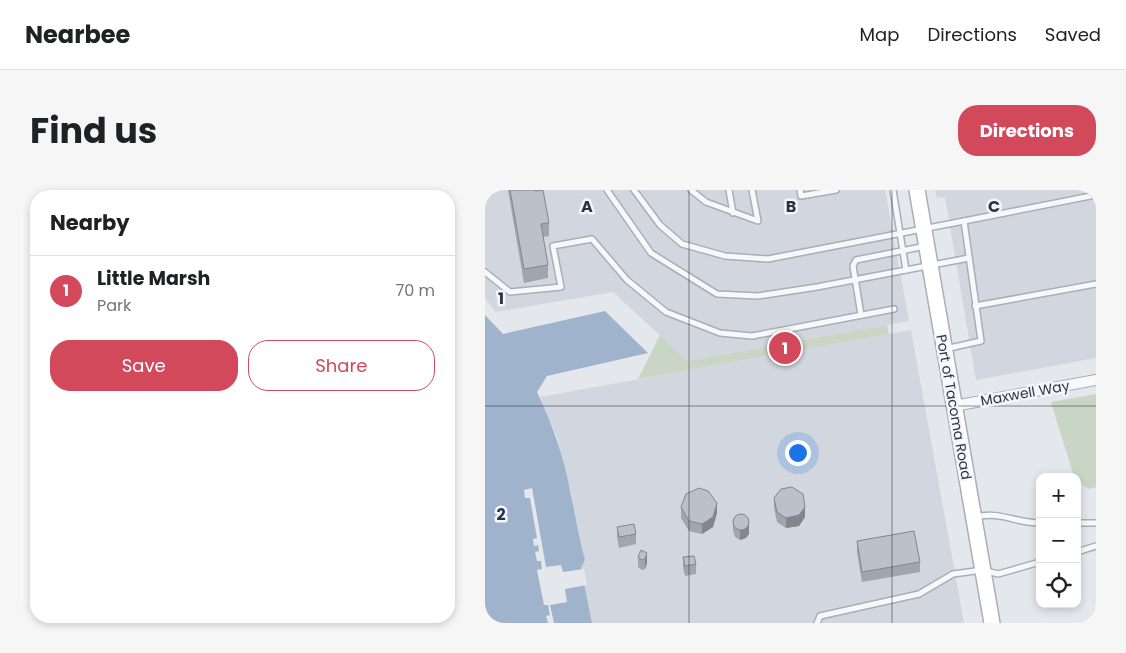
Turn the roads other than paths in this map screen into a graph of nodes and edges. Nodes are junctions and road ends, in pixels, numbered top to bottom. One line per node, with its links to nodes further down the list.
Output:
1 (607, 190): 21 (lane)
2 (634, 190): 14 (lane)
3 (691, 190): 11 (lane)
4 (729, 190): 11 (lane)
5 (752, 190): 11 (lane)
6 (800, 190): 7 (lane)
7 (836, 190)
8 (893, 190): 14 (lane)
9 (917, 190): 13 (main road, Port of Tacoma Road)
10 (1096, 195): 12 (lane)
11 (733, 213)
12 (964, 221): 13 (lane); 17 (lane)
13 (924, 230): 14 (lane); 15 (main road, Port of Tacoma Road)
14 (899, 234): 16 (lane)
15 (926, 246): 16 (lane); 18 (main road, Port of Tacoma Road)
16 (902, 250): 19 (lane); 21 (lane)
17 (969, 258): 18 (lane); 23 (lane)
18 (930, 265): 19 (lane); 26 (main road, Port of Tacoma Road)
19 (906, 270): 21 (lane)
20 (485, 272): 25 (lane)
21 (856, 280): 25 (lane)
22 (1096, 284): 23 (lane)
23 (975, 306): 26 (lane)
24 (894, 309): 25 (lane)
25 (861, 315)
26 (945, 349): 28 (main road, Port of Tacoma Road)
27 (1096, 380): 28 (street, Maxwell Way)
28 (954, 406): 29 (main road, Port of Tacoma Road)
29 (973, 517): 30 (lane); 36 (main road, Port of Tacoma Road)
30 (1036, 523)
31 (1081, 523): 32 (lane)
32 (1096, 523)
33 (1096, 546): 34 (lane)
34 (1081, 551)
35 (1036, 563): 36 (lane)
36 (983, 570): 37 (lane); 38 (main road, Port of Tacoma Road)
37 (817, 623)
38 (992, 623)

